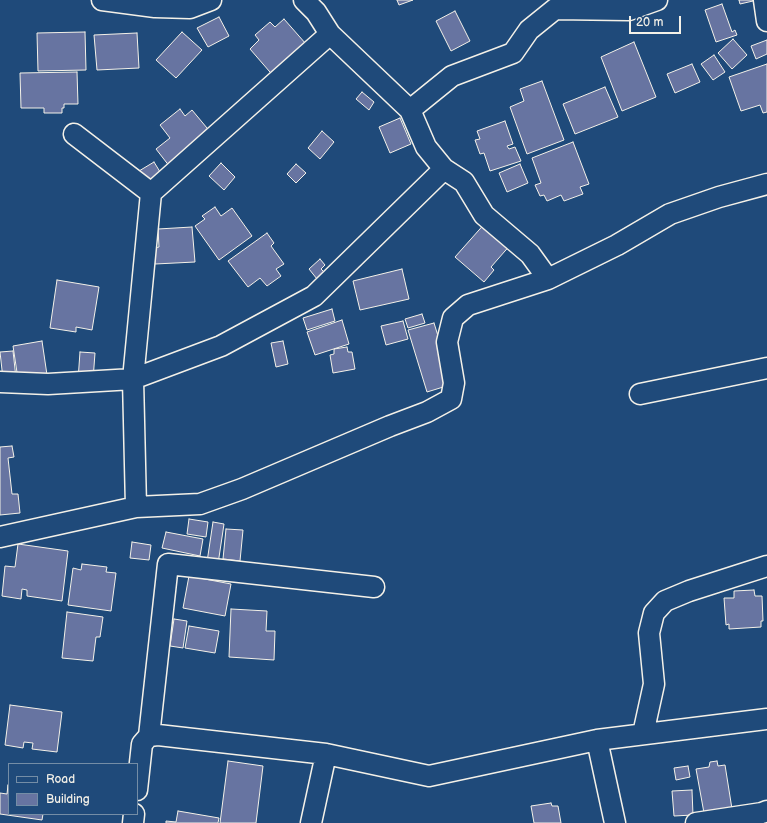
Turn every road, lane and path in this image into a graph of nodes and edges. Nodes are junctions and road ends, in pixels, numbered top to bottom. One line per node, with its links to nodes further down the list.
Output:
1 (102, 0): 2 (street)
2 (211, 0)
3 (304, 0): 7 (street)
4 (657, 0): 8 (street)
5 (764, 0): 6 (street)
6 (767, 21)
7 (330, 34): 8 (street); 12 (street)
8 (410, 110): 10 (street)
9 (74, 134): 12 (street)
10 (444, 169): 13 (street); 15 (street)
11 (767, 184): 13 (street)
12 (151, 193): 15 (street)
13 (548, 279): 18 (street)
14 (767, 368): 17 (street)
15 (133, 379): 16 (street); 18 (street)
16 (0, 382)
17 (640, 394)
18 (136, 507): 19 (street)
19 (0, 537)
20 (767, 566): 23 (street)
21 (374, 587): 24 (street)
22 (767, 719): 23 (street)
23 (643, 734): 25 (street)
24 (149, 736): 26 (street); 27 (street)
25 (597, 740): 26 (street); 30 (street)
26 (326, 754): 29 (street)
27 (138, 781)
28 (767, 811): 31 (street)
29 (311, 823)
30 (614, 823)
31 (696, 823)

